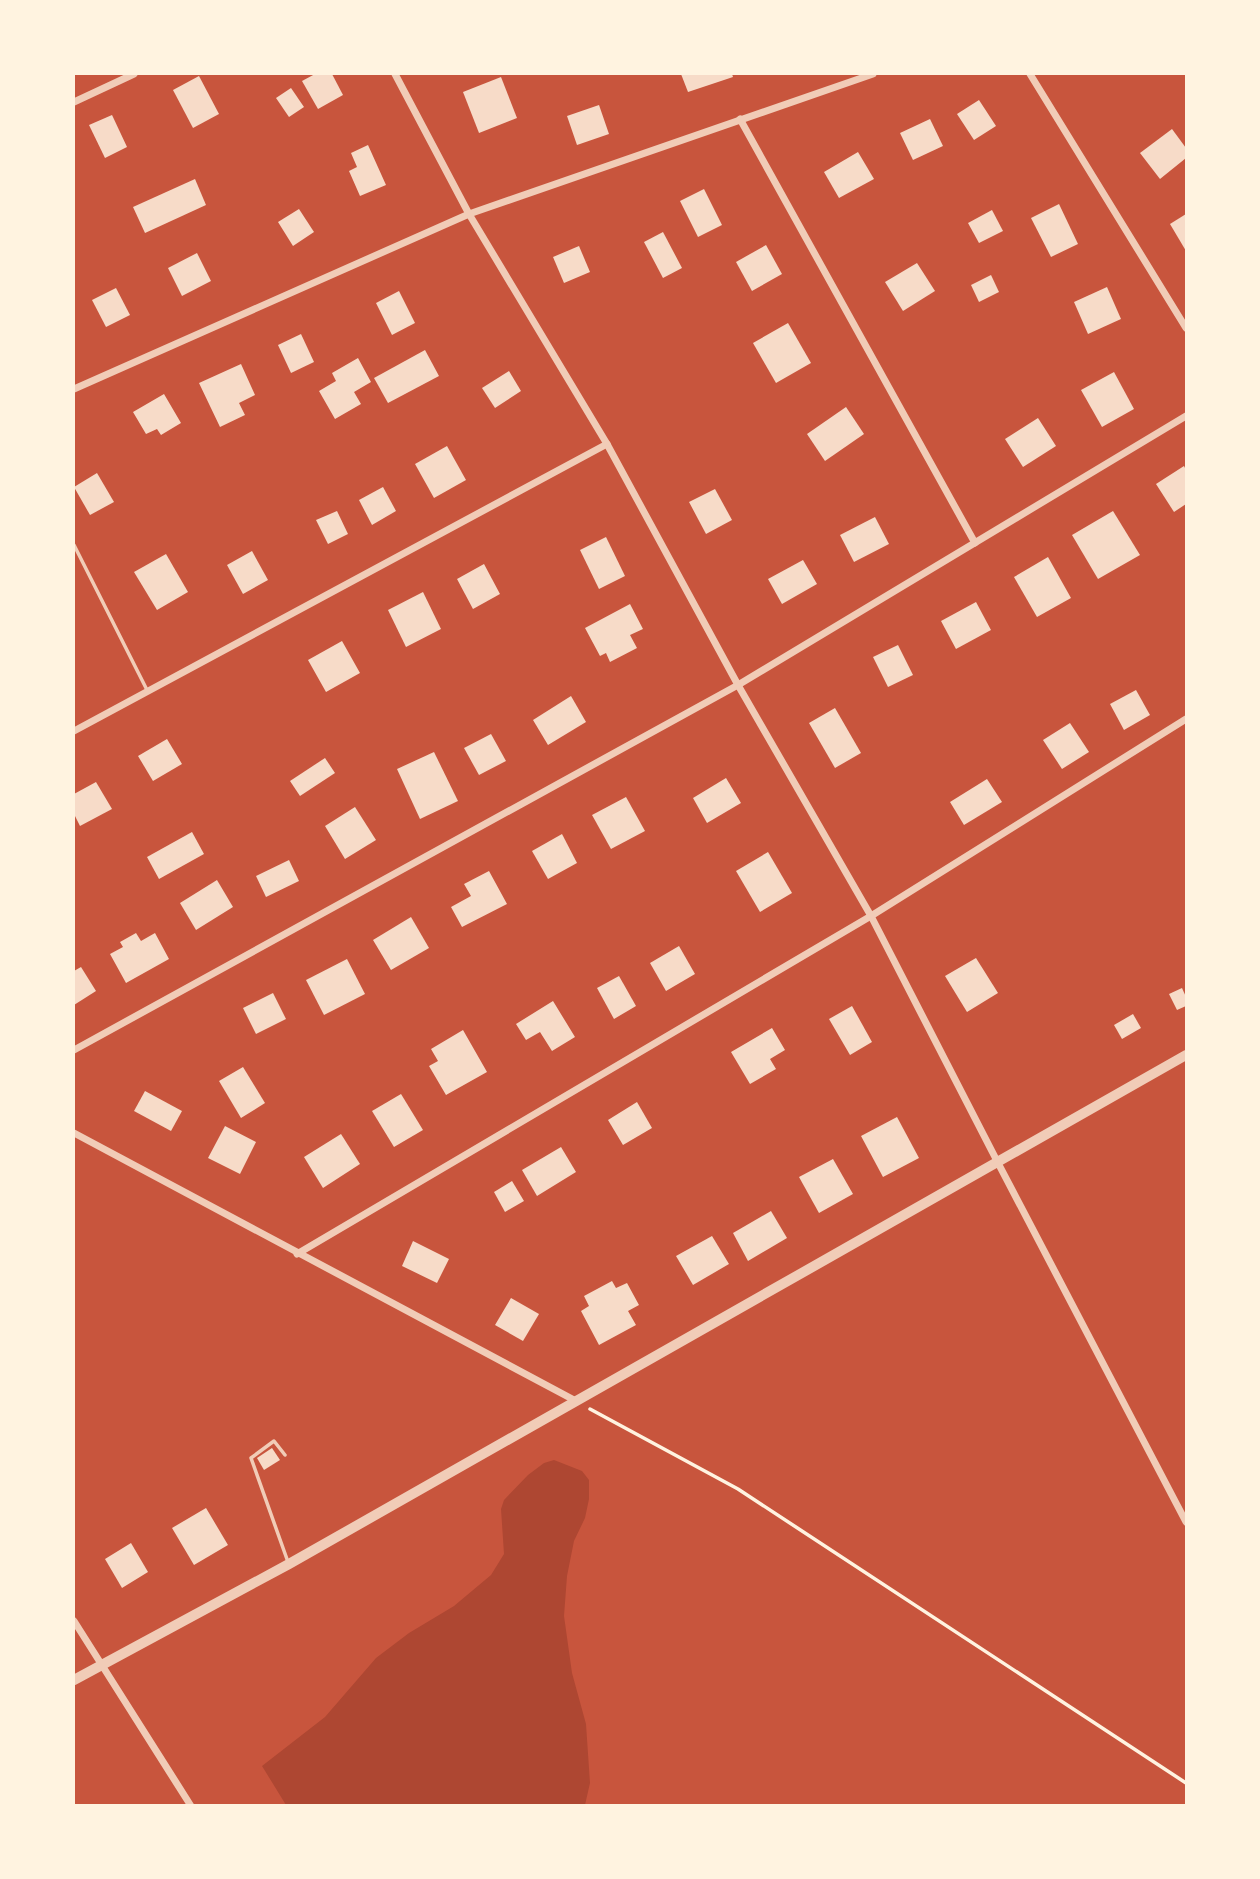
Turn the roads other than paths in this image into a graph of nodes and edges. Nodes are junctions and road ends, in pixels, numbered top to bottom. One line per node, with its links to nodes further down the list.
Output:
1 (134, 74): 5 (street)
2 (395, 74): 7 (street)
3 (873, 74): 6 (street)
4 (1031, 74): 8 (street)
5 (74, 102)
6 (740, 119): 7 (street); 12 (street)
7 (468, 214): 9 (street); 11 (street)
8 (1186, 328)
9 (74, 389)
10 (1186, 416): 12 (street)
11 (607, 444): 14 (street); 15 (street)
12 (975, 543): 14 (street)
13 (74, 545): 15 (lane)
14 (738, 685): 18 (street); 19 (street)
15 (148, 692): 17 (street)
16 (1186, 719): 18 (street)
17 (74, 731)
18 (870, 916): 22 (street); 23 (street)
19 (74, 1050)
20 (1186, 1055): 22 (street)
21 (74, 1133): 23 (street)
22 (997, 1161): 24 (street); 26 (street)
23 (297, 1254): 24 (street)
24 (576, 1401): 27 (street)
25 (285, 1455): 27 (lane)
26 (1186, 1522)
27 (289, 1564): 29 (street)
28 (74, 1621): 29 (street)
29 (100, 1665): 30 (street); 31 (street)
30 (74, 1680)
31 (191, 1805)

